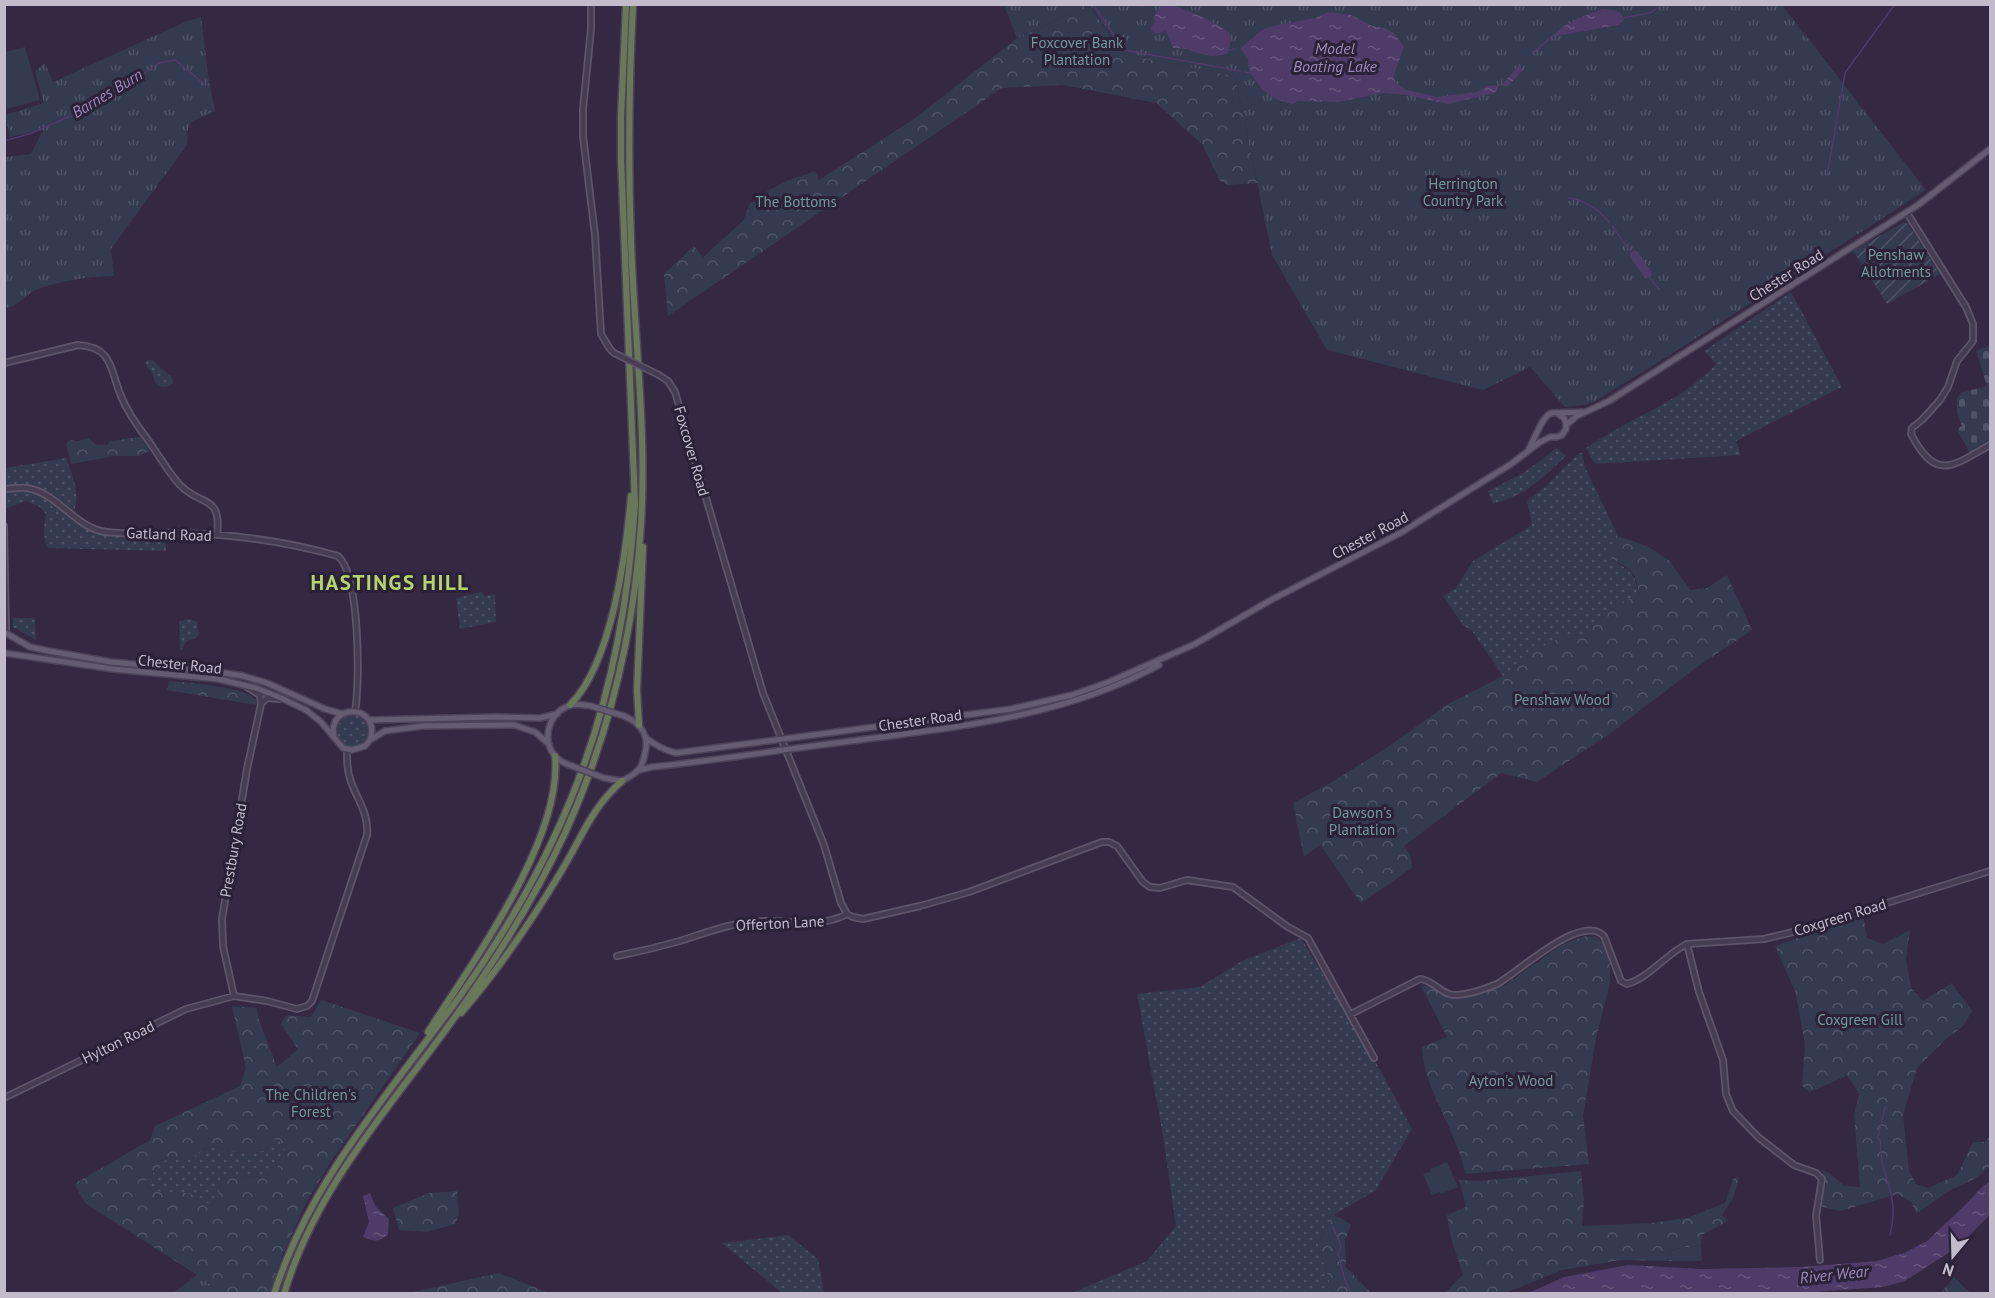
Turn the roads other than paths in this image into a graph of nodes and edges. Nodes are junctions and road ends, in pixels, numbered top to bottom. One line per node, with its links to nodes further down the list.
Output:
1 (591, 4): 35 (street, Foxcover Road, bridge)
2 (626, 4): 14 (highway)
3 (633, 4): 16 (highway)
4 (1990, 149): 5 (main road, Chester Road)
5 (1907, 213): 7 (main road, Chester Road); 12 (street)
6 (4, 363): 18 (street)
7 (1586, 411): 8 (main road, Chester Road); 10 (main road, Chester Road)
8 (1557, 413): 9 (main road); 10 (main road)
9 (1541, 424): 11 (main road); 13 (main road, Chester Road)
10 (1566, 425): 11 (main road)
11 (1550, 437): 13 (main road)
12 (1990, 445)
13 (1529, 450): 20 (main road, Chester Road)
14 (634, 460): 27 (highway); 51 (highway)
15 (4, 489): 18 (street, Gatland Road)
16 (642, 492): 32 (highway); 49 (highway)
17 (4, 526): 19 (street)
18 (217, 535): 28 (street, Gatland Road)
19 (7, 634): 21 (main road, Chester Road); 22 (main road, Chester Road)
20 (1191, 646): 35 (main road, Chester Road); 39 (main road, Chester Road)
21 (5, 653): 23 (main road, Chester Road)
22 (104, 661): 23 (main road); 29 (main road, Chester Road)
23 (103, 668): 24 (main road, Chester Road)
24 (242, 684): 25 (street); 26 (main road, Chester Road)
25 (261, 704): 26 (street); 47 (street, Prestbury Road)
26 (295, 704): 33 (main road, Chester Road)
27 (570, 705): 30 (main road); 32 (main road, bridge)
28 (356, 712): 29 (main road, Chester Road); 31 (main road)
29 (343, 714): 33 (main road)
30 (557, 714): 31 (main road); 37 (main road)
31 (369, 720): 36 (main road)
32 (639, 725): 34 (main road)
33 (335, 738): 38 (main road, Chester Road)
34 (646, 738): 35 (main road, Chester Road); 41 (main road)
35 (782, 738): 39 (street, Foxcover Road)
36 (370, 740): 37 (main road); 38 (main road)
37 (549, 744): 40 (main road)
38 (347, 749): 47 (street)
39 (786, 750): 41 (main road, Chester Road); 44 (street, Foxcover Road)
40 (555, 756): 42 (main road, bridge); 51 (highway)
41 (639, 770): 42 (main road)
42 (622, 780): 49 (highway)
43 (1990, 870): 45 (street, Coxgreen Road)
44 (847, 914): 46 (street, Offerton Lane); 48 (street)
45 (1687, 944): 48 (street); 53 (street)
46 (617, 956)
47 (234, 996): 52 (street, Hylton Road)
48 (1351, 1014): 50 (street)
49 (432, 1048): 55 (highway)
50 (1374, 1058)
51 (404, 1069): 54 (highway)
52 (4, 1098)
53 (1820, 1260)
54 (274, 1293)
55 (284, 1293)

